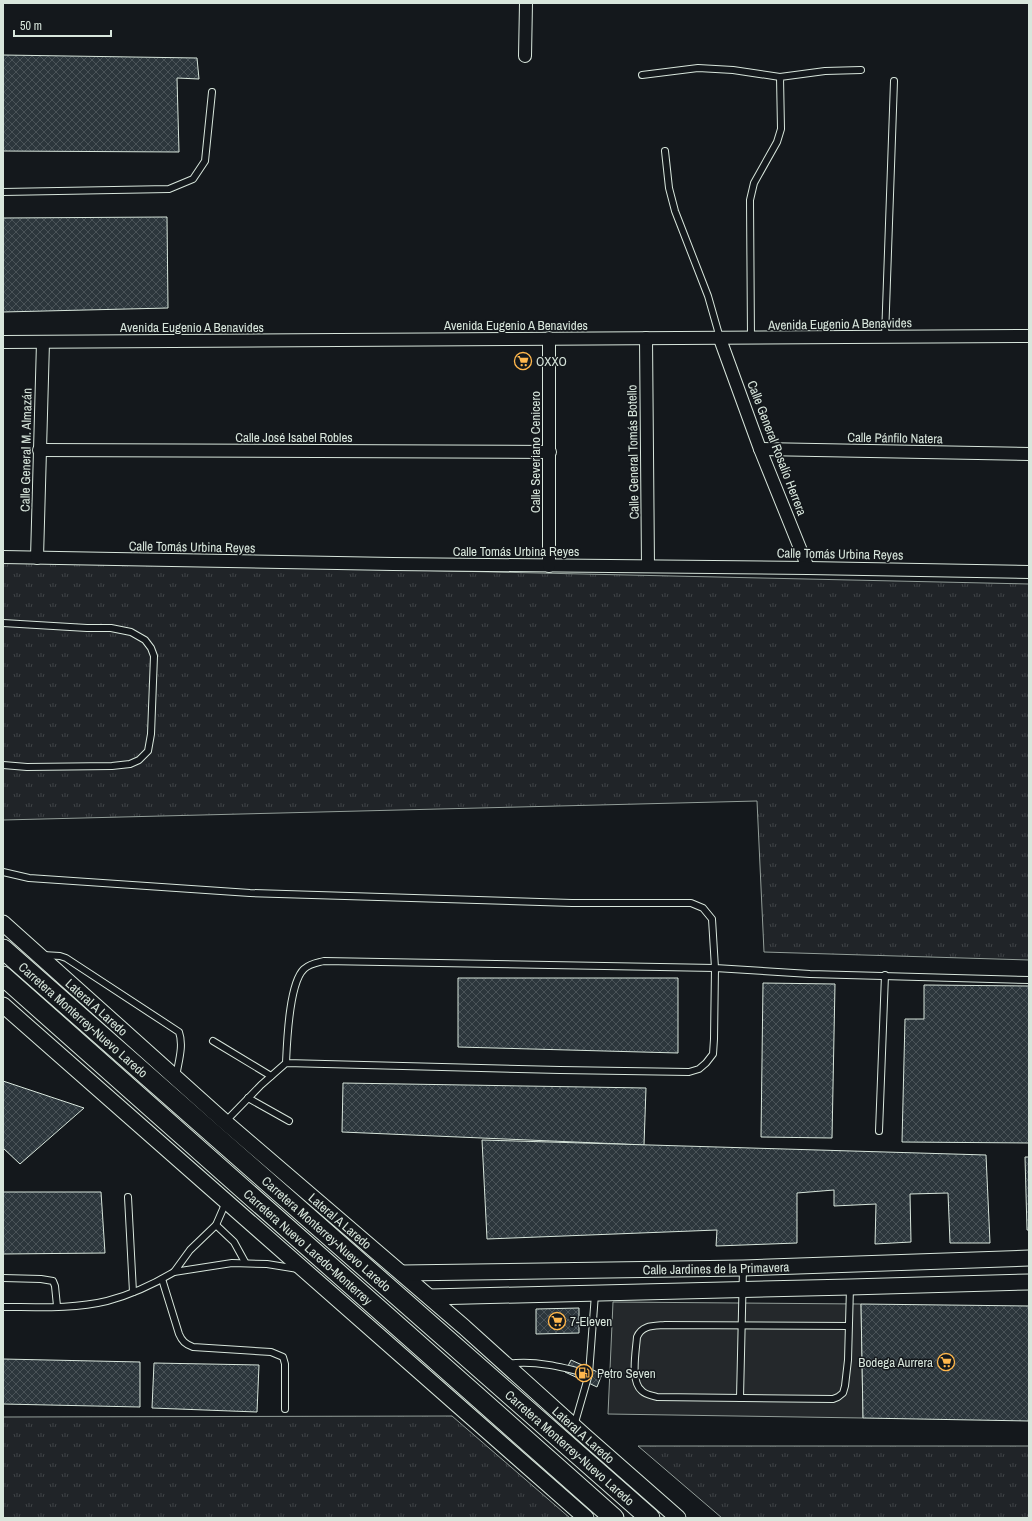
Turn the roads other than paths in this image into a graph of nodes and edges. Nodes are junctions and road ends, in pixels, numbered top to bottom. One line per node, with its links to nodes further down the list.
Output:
1 (526, 3): 2 (street)
2 (525, 56)
3 (861, 70): 5 (lane)
4 (642, 75): 5 (lane)
5 (780, 77): 14 (lane)
6 (894, 81): 11 (lane)
7 (212, 92): 9 (lane)
8 (664, 151): 15 (lane)
9 (3, 192)
10 (1029, 336): 11 (street, Avenida Eugenio A Benavides)
11 (885, 337): 14 (street, Avenida Eugenio A Benavides)
12 (549, 338): 13 (street, Avenida Eugenio A Benavides); 17 (street, Avenida Eugenio A Benavides); 20 (street, Calle Severiano Cenicero)
13 (646, 338): 15 (street, Avenida Eugenio A Benavides); 25 (street, Calle General Tomás Botello)
14 (751, 338): 15 (street, Avenida Eugenio A Benavides)
15 (720, 339): 18 (street, Calle General Rosalío Herrera)
16 (3, 342): 17 (street, Avenida Eugenio A Benavides)
17 (43, 342): 19 (street, Calle General M. Almazán)
18 (760, 449): 21 (street, Calle Pánfilo Natera); 26 (street, Calle General Rosalío Herrera)
19 (39, 450): 20 (street, Calle José Isabel Robles); 23 (street, Calle General M. Almazán)
20 (550, 452): 24 (street, Calle Severiano Cenicero)
21 (1029, 454)
22 (3, 557): 23 (street, Calle Tomás Urbina Reyes)
23 (37, 558): 24 (street, Calle Tomás Urbina Reyes)
24 (549, 566): 25 (street, Calle Tomás Urbina Reyes)
25 (648, 566): 26 (street, Calle Tomás Urbina Reyes)
26 (808, 568): 27 (street, Calle Tomás Urbina Reyes)
27 (1029, 572)
28 (3, 623): 29 (lane)
29 (3, 764)
30 (3, 872): 34 (lane)
31 (3, 923): 33 (street, Lateral A Laredo)
32 (3, 949): 42 (highway, Carretera Monterrey-Nuevo Laredo)
33 (39, 956): 42 (street, Lateral A Laredo); 42 (lane)
34 (715, 968): 35 (lane); 40 (lane); 40 (lane)
35 (885, 975): 37 (lane); 46 (lane)
36 (3, 976): 74 (highway, Carretera Nuevo Laredo-Monterrey)
37 (1029, 980)
38 (3, 1005): 48 (street)
39 (213, 1041): 41 (lane)
40 (286, 1063): 41 (lane)
41 (271, 1076): 43 (lane)
42 (170, 1085): 45 (highway, Carretera Monterrey-Nuevo Laredo)
43 (248, 1098): 44 (lane); 45 (lane)
44 (289, 1121)
45 (219, 1128): 55 (street, Lateral A Laredo); 75 (highway, Carretera Monterrey-Nuevo Laredo)
46 (879, 1131)
47 (128, 1197): 61 (lane)
48 (227, 1201): 49 (lane); 53 (street)
49 (216, 1226): 51 (lane); 54 (lane)
50 (1029, 1258): 52 (street, Calle Jardines de la Primavera)
51 (246, 1262): 53 (lane); 54 (lane)
52 (743, 1268): 55 (street, Calle Jardines de la Primavera); 60 (lane)
53 (303, 1270): 73 (street)
54 (174, 1272): 57 (lane)
55 (402, 1274): 63 (street, Lateral A Laredo)
56 (3, 1278): 64 (lane)
57 (162, 1279): 61 (lane); 71 (lane)
58 (1029, 1282): 59 (street, Calle Jardines de la Primavera)
59 (850, 1287): 60 (street, Calle Jardines de la Primavera); 67 (lane)
60 (742, 1290): 62 (street, Calle Jardines de la Primavera); 66 (lane)
61 (132, 1292): 64 (lane)
62 (595, 1293): 63 (street, Calle Jardines de la Primavera); 69 (lane)
63 (430, 1297): 68 (street, Lateral A Laredo)
64 (57, 1306): 65 (lane)
65 (3, 1308)
66 (742, 1324): 67 (lane); 70 (lane); 70 (lane)
67 (849, 1326): 70 (lane)
68 (506, 1364): 69 (lane); 72 (street, Lateral A Laredo)
69 (590, 1374): 72 (lane)
70 (740, 1398)
71 (285, 1409)
72 (574, 1426): 76 (street, Lateral A Laredo)
73 (586, 1518)
74 (614, 1518)
75 (650, 1518)
76 (678, 1518)

